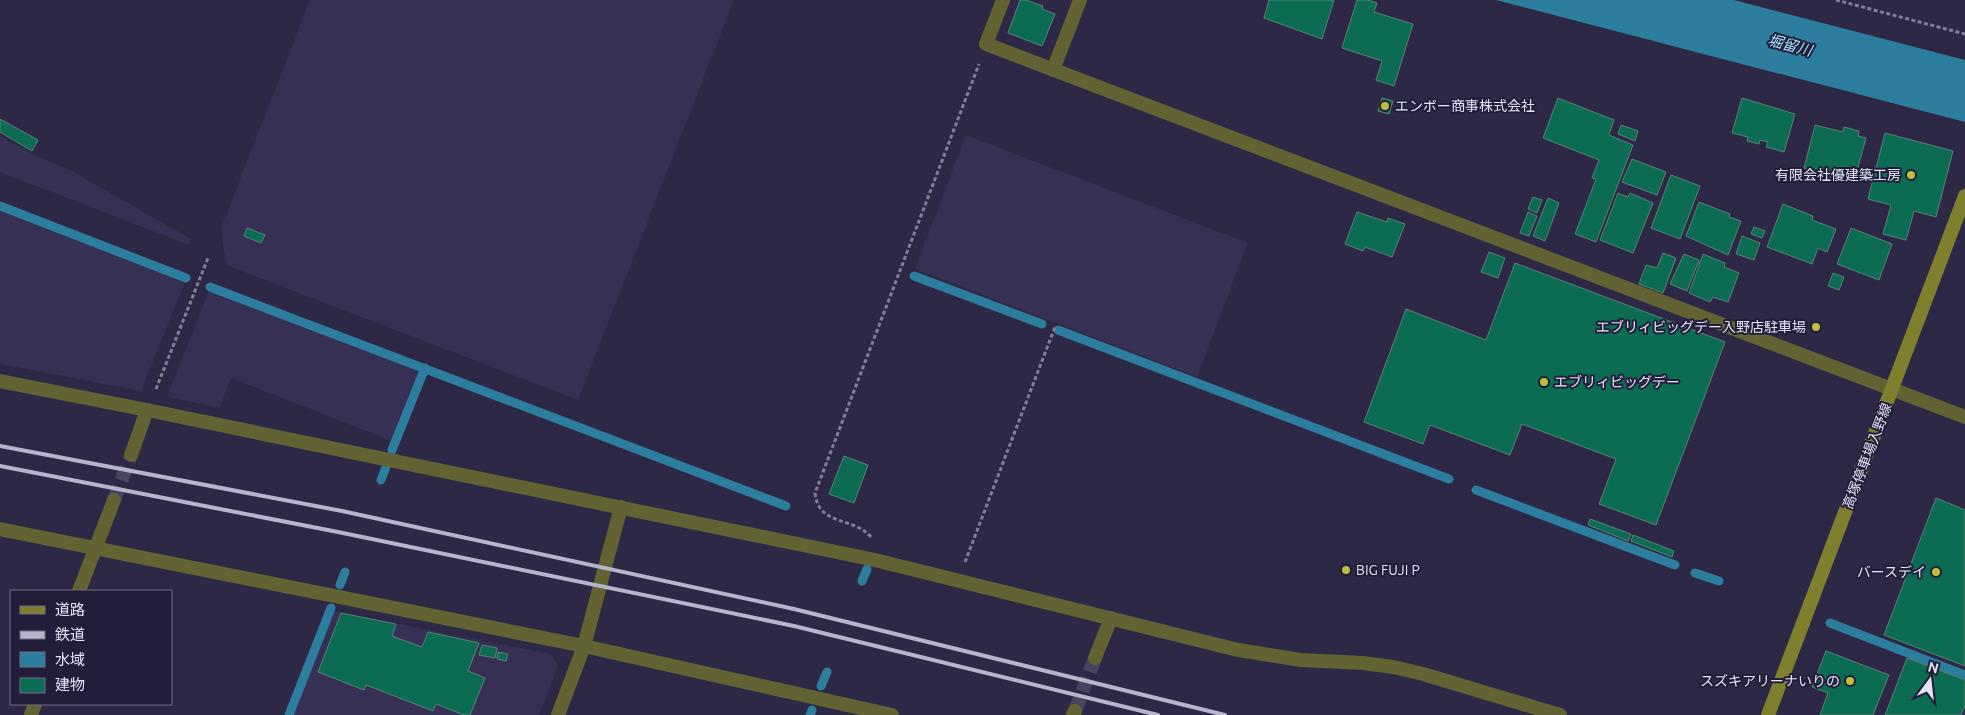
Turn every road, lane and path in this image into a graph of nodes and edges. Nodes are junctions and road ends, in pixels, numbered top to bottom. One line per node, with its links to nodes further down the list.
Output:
1 (1003, 0): 5 (street)
2 (1080, 0): 6 (street)
3 (1836, 0): 4 (path)
4 (1965, 34)
5 (986, 44): 6 (street); 19 (path)
6 (1053, 70): 11 (street)
7 (1965, 196): 11 (main road, 高塚停車場入野線)
8 (208, 258): 12 (path)
9 (1055, 327): 20 (path)
10 (0, 381): 12 (street)
11 (1892, 389): 13 (street); 28 (main road, 高塚停車場入野線)
12 (147, 410): 14 (street); 16 (street)
13 (1965, 417)
14 (130, 455)
15 (114, 500): 18 (street)
16 (621, 507): 19 (street); 23 (street)
17 (0, 529): 18 (street)
18 (96, 548): 21 (street); 23 (street)
19 (875, 560): 20 (street)
20 (958, 580): 22 (street)
21 (79, 590)
22 (1111, 618): 24 (street); 27 (street)
23 (584, 646): 25 (street); 26 (street)
24 (1095, 658)
25 (558, 715)
26 (892, 715)
27 (1560, 715)
28 (1768, 715)

